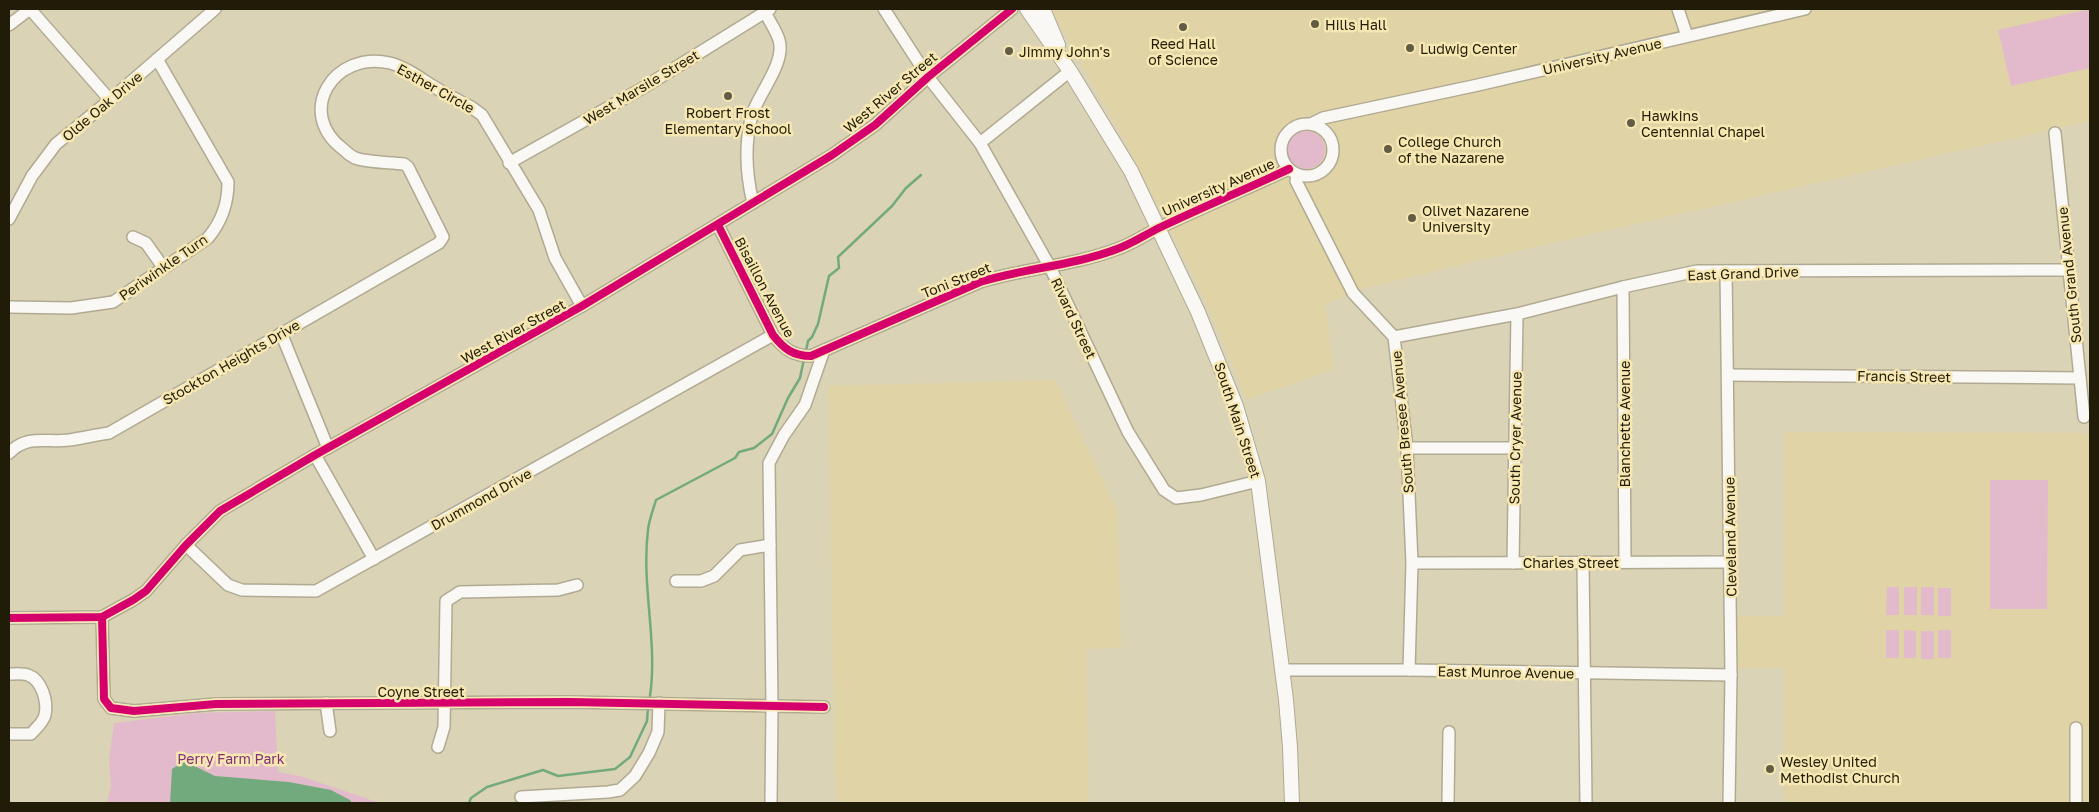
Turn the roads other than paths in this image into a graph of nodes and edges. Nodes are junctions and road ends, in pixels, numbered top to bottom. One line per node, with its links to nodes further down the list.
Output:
1 (30, 9): 10 (street); 15 (street)
2 (215, 9): 12 (street, Olde Oak Drive)
3 (884, 9): 14 (street, Rivard Street)
4 (1012, 9): 14 (street, West River Street)
5 (1030, 9): 13 (main road, South Main Street)
6 (1678, 9): 11 (street)
7 (1805, 9): 9 (street, University Avenue)
8 (767, 10): 19 (street, West Marsile Street); 21 (street)
9 (1790, 10): 11 (street, University Avenue)
10 (9, 25)
11 (1687, 36): 16 (street, University Avenue)
12 (157, 59): 15 (street, Olde Oak Drive); 27 (street, Periwinkle Turn)
13 (1070, 71): 18 (street); 24 (main road, South Main Street)
14 (928, 77): 18 (street, Rivard Street); 21 (street, West River Street)
15 (110, 100): 22 (street, Olde Oak Drive)
16 (1311, 124): 20 (street, University Avenue); 20 (street, University Avenue)
17 (2055, 133): 29 (street, South Grand Avenue)
18 (980, 143): 28 (street, Rivard Street)
19 (509, 163): 26 (street, Esther Circle); 32 (street)
20 (1293, 172): 24 (street, University Avenue); 37 (street, South Bresee Avenue)
21 (754, 203): 23 (street, West River Street)
22 (9, 216)
23 (718, 226): 32 (street, West River Street); 36 (street, Bisaillon Avenue)
24 (1158, 228): 28 (street, Toni Street); 47 (main road, South Main Street)
25 (133, 237): 27 (street)
26 (443, 237): 35 (street, Stockton Heights Drive)
27 (163, 267): 33 (street, Periwinkle Turn)
28 (1050, 267): 38 (street, Toni Street); 47 (street, Rivard Street)
29 (2068, 270): 30 (street, East Grand Drive); 40 (street, South Grand Avenue)
30 (1726, 271): 31 (street, East Grand Drive); 39 (street, Cleveland Avenue)
31 (1623, 286): 34 (street, East Grand Drive); 52 (street, Blanchette Avenue)
32 (582, 306): 42 (street, West River Street)
33 (9, 307)
34 (1517, 314): 37 (street, East Grand Drive); 44 (street, South Cryer Avenue)
35 (281, 333): 42 (street); 45 (street, Stockton Heights Drive)
36 (773, 335): 38 (street, Bisaillon Avenue); 50 (street, Drummond Drive)
37 (1394, 337): 43 (street, South Bresee Avenue)
38 (819, 352): 48 (street)
39 (1728, 374): 40 (street, Francis Street); 53 (street, Cleveland Avenue)
40 (2080, 378): 41 (street, South Grand Avenue)
41 (2084, 417)
42 (328, 448): 46 (street, West River Street)
43 (1406, 448): 44 (street); 54 (street, South Bresee Avenue)
44 (1515, 448): 55 (street, South Cryer Avenue)
45 (9, 453)
46 (315, 455): 49 (street, West River Street); 50 (street)
47 (1258, 481): 60 (main road, South Main Street)
48 (770, 544): 56 (street); 68 (street)
49 (186, 545): 50 (street, Drummond Drive); 58 (street, West River Street)
50 (374, 560)
51 (1583, 562): 52 (street, Charles Street); 55 (street, Charles Street); 63 (street)
52 (1625, 562): 53 (street, Charles Street)
53 (1730, 562): 64 (street, Cleveland Avenue)
54 (1412, 563): 55 (street, Charles Street); 61 (street, South Bresee Avenue)
55 (1513, 563)
56 (676, 581)
57 (577, 585): 67 (street)
58 (102, 617): 59 (street, West River Street); 65 (street, Coyne Street)
59 (9, 618)
60 (1281, 670): 61 (street, East Munroe Avenue); 77 (main road, South Main Street)
61 (1408, 670): 63 (street, East Munroe Avenue)
62 (9, 674): 73 (street)
63 (1584, 674): 64 (street, East Munroe Avenue); 79 (street)
64 (1731, 675): 80 (street, Cleveland Avenue)
65 (326, 703): 67 (street, Coyne Street); 71 (street)
66 (660, 703): 67 (street, Coyne Street); 68 (street, Coyne Street); 75 (street)
67 (443, 704): 74 (street)
68 (772, 706): 69 (street, Coyne Street); 76 (street)
69 (824, 707)
70 (2076, 728): 81 (street)
71 (330, 731)
72 (1449, 732): 78 (street)
73 (9, 734)
74 (438, 747)
75 (521, 797)
76 (771, 803)
77 (1292, 803)
78 (1448, 803)
79 (1586, 803)
80 (1730, 803)
81 (2076, 803)

